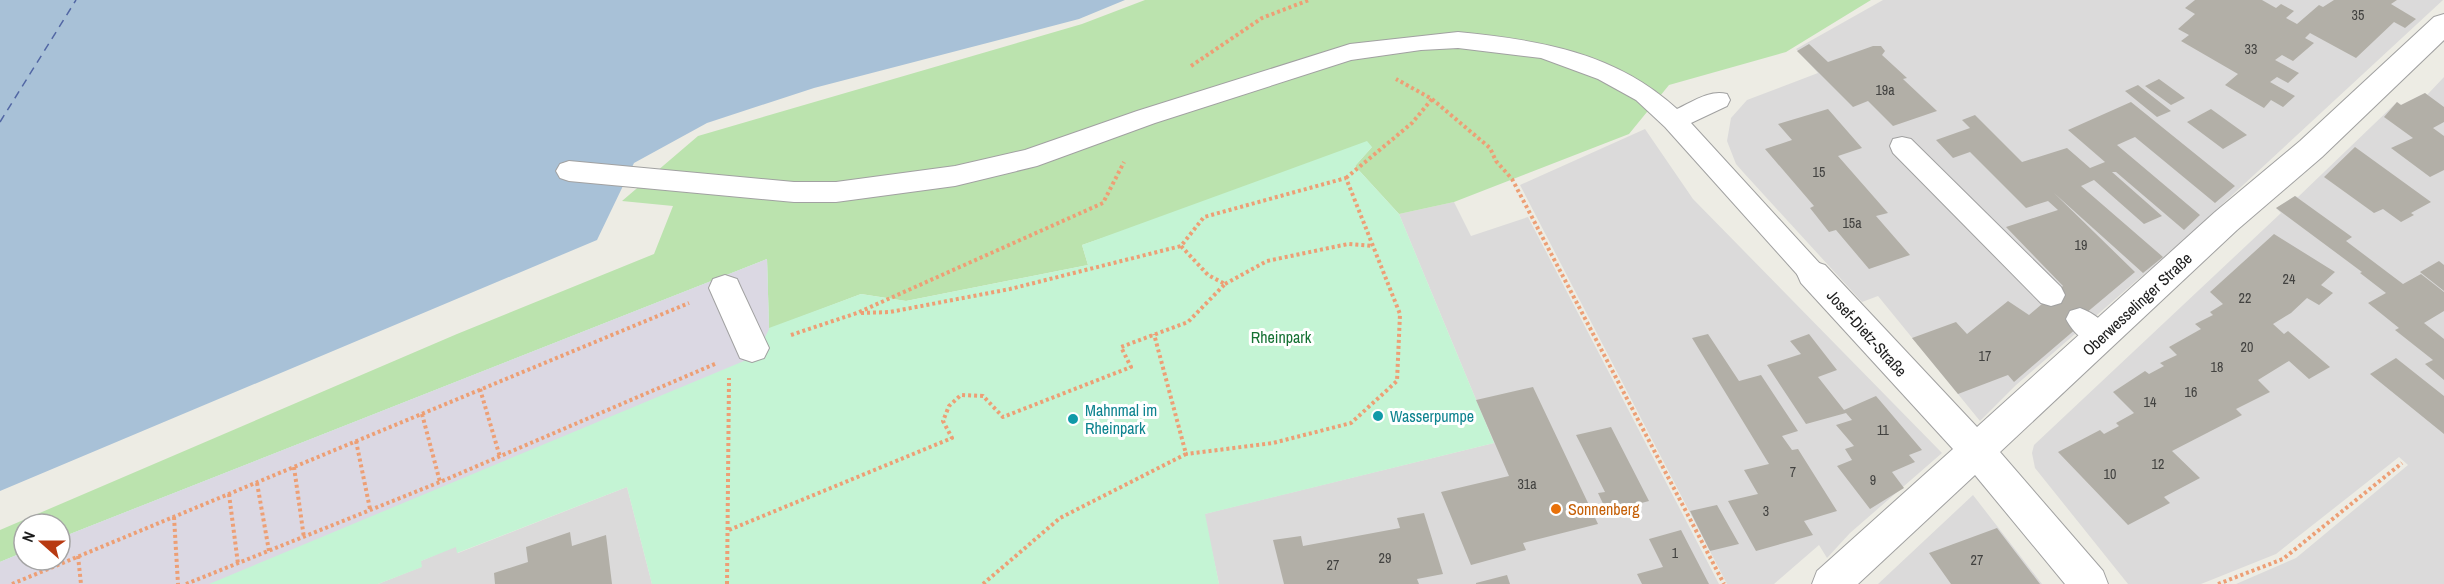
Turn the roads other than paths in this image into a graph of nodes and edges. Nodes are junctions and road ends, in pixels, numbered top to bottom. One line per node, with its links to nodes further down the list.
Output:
1 (2444, 24): 10 (street, Oberwesselinger Straße)
2 (1718, 100): 3 (lane)
3 (1674, 121): 5 (lane, Josef-Dietz-Straße); 6 (lane, Josef-Dietz-Straße)
4 (1902, 146): 8 (lane)
5 (569, 171)
6 (1813, 274): 10 (street, Josef-Dietz-Straße)
7 (725, 288): 9 (street)
8 (2051, 295)
9 (740, 359)
10 (1977, 451): 11 (street, Oberwesselinger Straße); 12 (street, Josef-Dietz-Straße)
11 (1831, 584)
12 (2089, 584)

